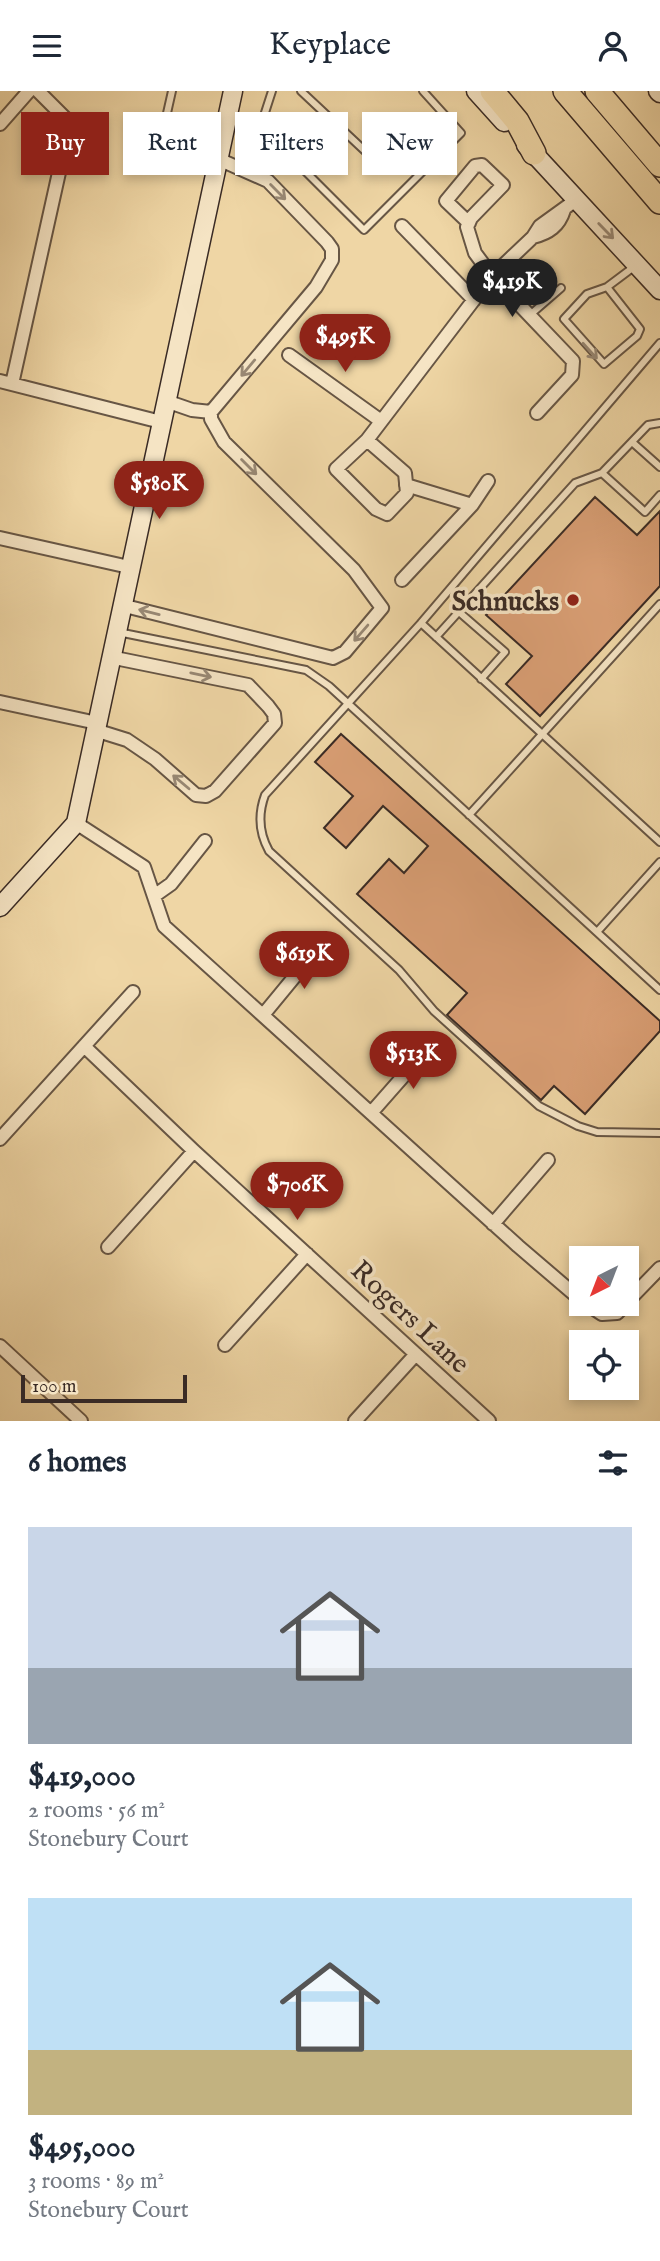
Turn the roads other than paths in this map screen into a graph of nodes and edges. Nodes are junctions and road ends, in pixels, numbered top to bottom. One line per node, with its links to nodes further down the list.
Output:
1 (30, 91): 13 (street)
2 (38, 91): 33 (street)
3 (172, 91): 12 (lane)
4 (233, 91): 14 (street)
5 (272, 91): 7 (lane)
6 (301, 91): 15 (lane)
7 (423, 91)
8 (476, 91): 16 (street)
9 (492, 91): 16 (highway)
10 (565, 91): 20 (highway)
11 (597, 91): 18 (highway)
12 (167, 112)
13 (0, 124)
14 (221, 148)
15 (362, 148)
16 (534, 153): 21 (street)
17 (221, 155): 35 (street, one-way to 35)
18 (660, 165)
19 (215, 175): 34 (street)
20 (660, 202)
21 (570, 205): 24 (street, one-way to 24); 25 (street)
22 (469, 223): 22 (street); 25 (street)
23 (402, 226): 29 (street)
24 (637, 265): 27 (lane); 28 (street)
25 (492, 276): 29 (street); 30 (street)
26 (561, 288): 30 (lane)
27 (605, 288): 27 (lane, one-way to 27)
28 (660, 291)
29 (474, 300): 37 (street)
30 (531, 314): 36 (street)
31 (660, 343): 54 (lane)
32 (289, 355): 37 (street)
33 (6, 383): 38 (street)
34 (166, 401): 35 (street); 38 (street)
35 (211, 412): 52 (street, one-way to 52)
36 (537, 413)
37 (381, 421): 40 (street)
38 (161, 422): 49 (street)
39 (660, 423): 41 (lane)
40 (366, 440): 45 (street); 45 (street)
41 (632, 442): 42 (lane); 43 (lane)
42 (660, 467)
43 (602, 473): 46 (lane); 53 (lane)
44 (488, 481): 47 (street)
45 (407, 485): 47 (street)
46 (660, 495)
47 (471, 505): 50 (street)
48 (0, 538): 49 (street)
49 (129, 567): 52 (street)
50 (402, 580)
51 (660, 604): 62 (lane)
52 (121, 605): 55 (street)
53 (460, 612): 56 (lane); 58 (lane)
54 (421, 623): 56 (lane); 60 (lane)
55 (116, 631): 57 (street); 60 (lane)
56 (436, 638): 58 (lane)
57 (110, 657): 61 (street); 61 (street, one-way to 61)
58 (481, 679): 62 (lane)
59 (0, 702): 61 (street)
60 (347, 703): 63 (lane); 78 (lane)
61 (96, 727): 64 (street)
62 (541, 735): 63 (lane); 66 (lane)
63 (469, 815): 70 (lane)
64 (76, 823): 68 (street); 69 (street)
65 (205, 841): 68 (street)
66 (660, 842)
67 (660, 862): 70 (lane)
68 (154, 896): 74 (street)
69 (0, 907)
70 (597, 932): 72 (lane)
71 (319, 947): 74 (street)
72 (660, 990)
73 (133, 992): 75 (street)
74 (263, 1015): 77 (street)
75 (84, 1046): 79 (street); 80 (street, Rogers Lane)
76 (429, 1047): 77 (street)
77 (371, 1113): 82 (street)
78 (660, 1133)
79 (0, 1139)
80 (194, 1151): 83 (street); 84 (street, Rogers Lane)
81 (548, 1160): 82 (street)
82 (493, 1224): 86 (street)
83 (108, 1247)
84 (307, 1254): 88 (street); 90 (street, Rogers Lane)
85 (660, 1268): 87 (street)
86 (569, 1290)
87 (639, 1290)
88 (225, 1345)
89 (0, 1346): 91 (street)
90 (416, 1354): 92 (street); 93 (street, Rogers Lane)
91 (81, 1421)
92 (355, 1421)
93 (489, 1421)

